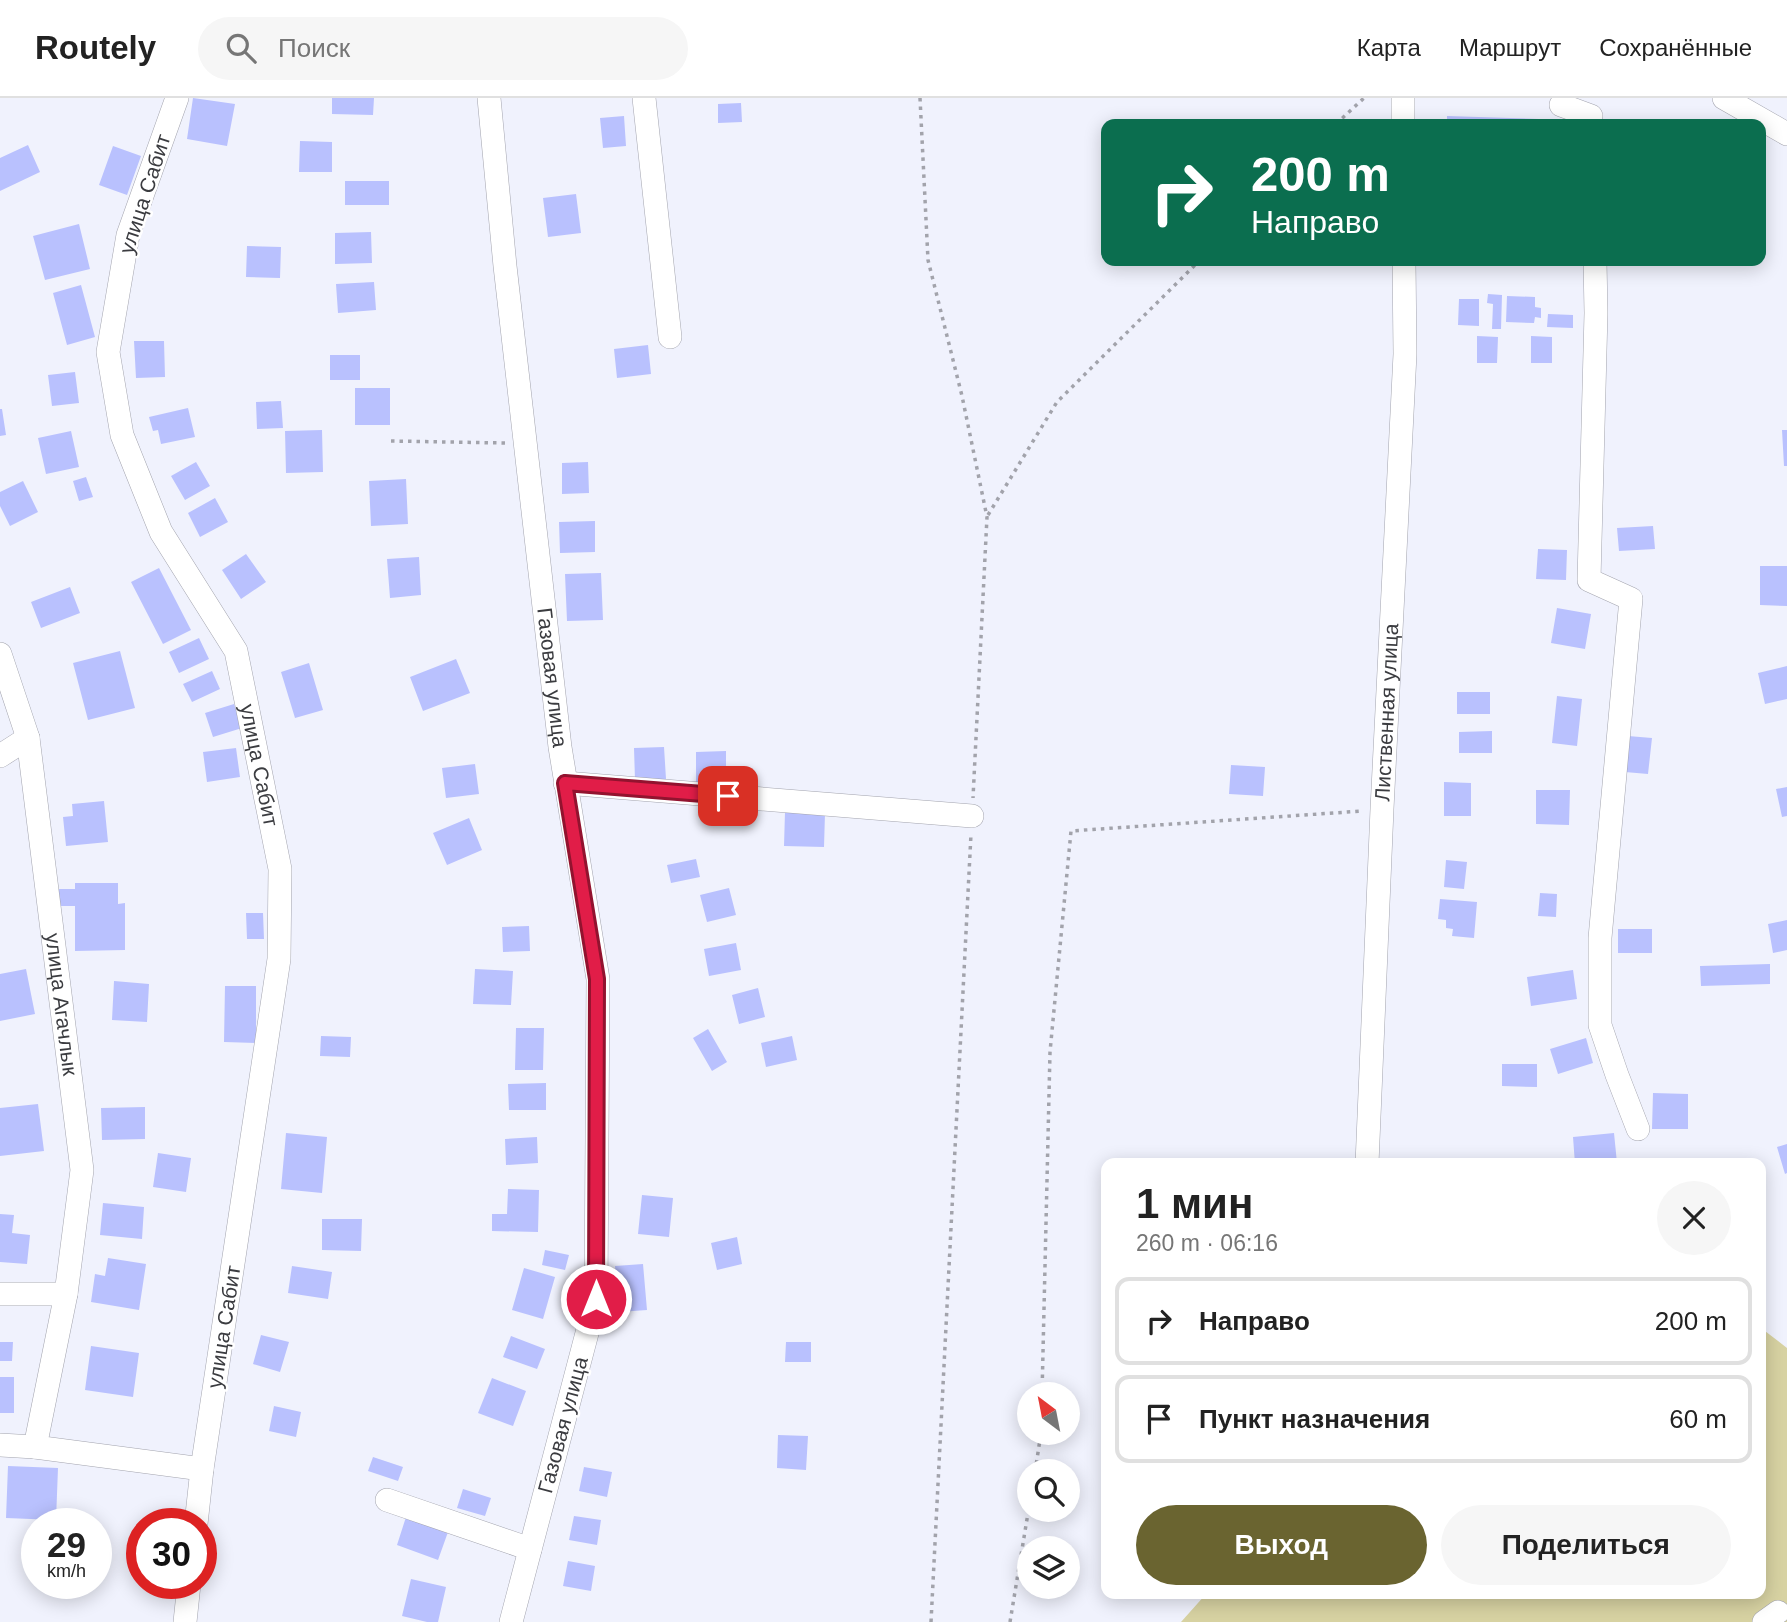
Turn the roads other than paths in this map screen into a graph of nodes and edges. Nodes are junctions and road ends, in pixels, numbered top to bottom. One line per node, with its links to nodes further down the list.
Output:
1 (177, 98): 26 (street, улица Сабит)
2 (489, 98): 18 (street, Газовая улица)
3 (644, 98): 14 (street)
4 (1403, 98): 8 (street)
5 (1724, 98): 9 (street)
6 (1561, 105): 7 (street)
7 (1592, 113)
8 (1403, 119)
9 (1761, 119)
10 (1766, 122): 11 (street)
11 (1787, 134)
12 (1404, 266): 21 (street, Лиственная улица)
13 (1595, 266): 20 (street)
14 (670, 337)
15 (0, 654): 16 (street, улица Агачлык)
16 (28, 738): 17 (street); 23 (street, улица Агачлык)
17 (0, 756)
18 (565, 783): 19 (street); 29 (street, Газовая улица)
19 (972, 816)
20 (1638, 1129)
21 (1367, 1158)
22 (0, 1294): 23 (street)
23 (66, 1294): 25 (street, улица Агачлык)
24 (0, 1445): 25 (street)
25 (35, 1447): 26 (street)
26 (202, 1469): 28 (street, улица Сабит)
27 (387, 1500): 29 (street)
28 (198, 1508)
29 (530, 1549): 32 (street, Газовая улица)
30 (187, 1599): 31 (street)
31 (185, 1622)
32 (511, 1622)

